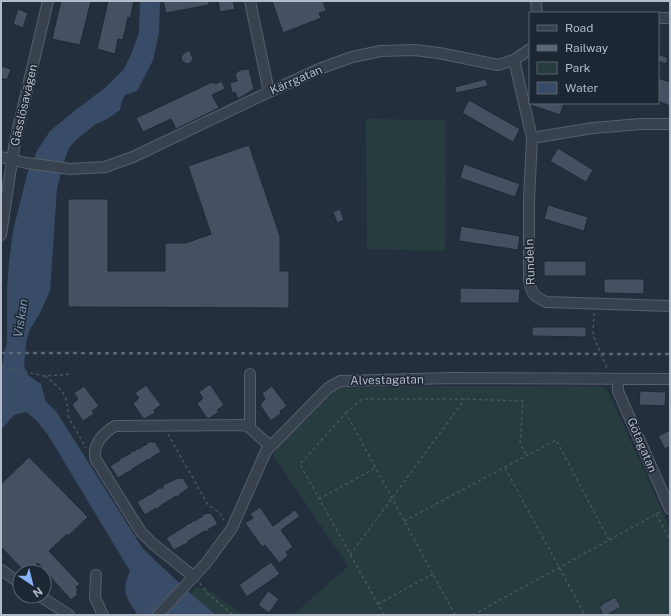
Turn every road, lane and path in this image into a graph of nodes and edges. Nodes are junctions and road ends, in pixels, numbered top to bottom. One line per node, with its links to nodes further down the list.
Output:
1 (48, 1): 13 (street, Gässlösavägen)
2 (250, 1): 9 (street)
3 (536, 1): 4 (street)
4 (537, 12)
5 (659, 18): 6 (street)
6 (670, 18)
7 (529, 50): 8 (street, Kärrgatan)
8 (514, 60): 9 (street, Kärrgatan); 11 (street, Rundeln)
9 (269, 92): 13 (street, Kärrgatan)
10 (670, 124): 11 (street)
11 (532, 138): 15 (street, Rundeln)
12 (1, 157): 13 (street, Kärrgatan)
13 (12, 159): 14 (street, Gässlösavägen)
14 (1, 235)
15 (594, 304): 16 (street, Rundeln); 18 (path, bridge)
16 (670, 306)
17 (1, 367): 21 (path)
18 (607, 368)
19 (72, 374): 21 (path)
20 (250, 374): 27 (street)
21 (45, 376): 29 (path)
22 (670, 379): 23 (street, Alvestagatan)
23 (618, 380): 28 (street, Alvestagatan); 35 (street, Götagatan)
24 (465, 399): 25 (path); 30 (path); 34 (path)
25 (346, 413): 31 (path); 33 (path)
26 (163, 426): 27 (street); 29 (street); 38 (path)
27 (250, 428): 28 (street)
28 (270, 446): 38 (street, Alvestagatan)
29 (94, 455): 46 (street)
30 (527, 456): 32 (path); 39 (path)
31 (375, 468): 33 (path); 34 (path)
32 (505, 468): 37 (path); 42 (path)
33 (318, 499): 41 (path)
34 (391, 499): 37 (path); 41 (path)
35 (670, 508): 36 (path)
36 (656, 514): 39 (path); 40 (path)
37 (404, 521): 44 (path)
38 (232, 528): 46 (street, Alvestagatan)
39 (609, 540): 42 (path)
40 (670, 540)
41 (350, 555): 49 (path)
42 (559, 568): 56 (path); 57 (path)
43 (1, 570): 47 (street)
44 (433, 574): 49 (path); 55 (path)
45 (96, 575): 51 (street)
46 (194, 576): 52 (street, Alvestagatan); 53 (path)
47 (12, 578)
48 (52, 604): 50 (street)
49 (378, 604): 54 (path)
50 (69, 615)
51 (103, 615)
52 (158, 615)
53 (233, 615)
54 (384, 615)
55 (455, 615)
56 (473, 615)
57 (585, 615)

